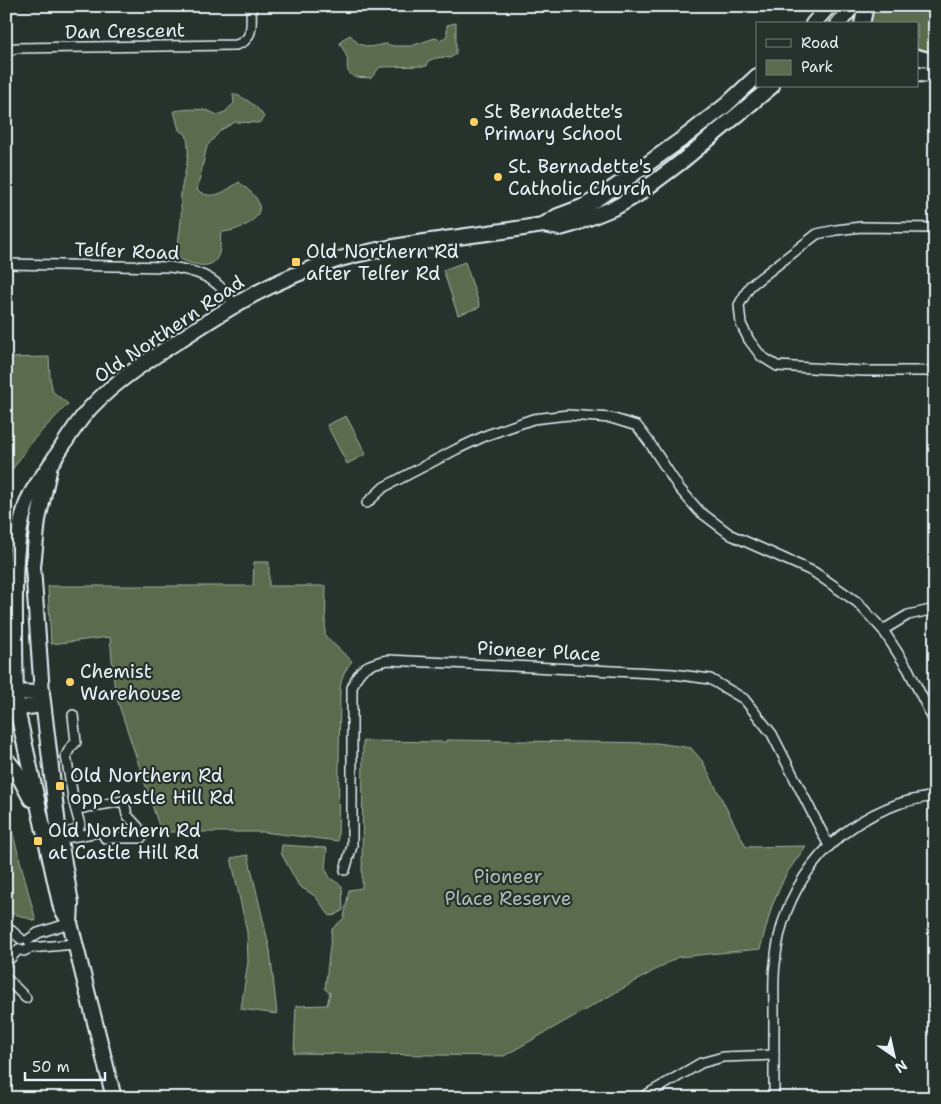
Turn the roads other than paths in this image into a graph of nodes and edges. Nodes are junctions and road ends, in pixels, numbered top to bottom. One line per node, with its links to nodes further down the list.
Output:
1 (251, 6): 8 (street, Dan Crescent)
2 (829, 6): 5 (main road)
3 (853, 6): 6 (main road)
4 (866, 6): 7 (main road)
5 (815, 22)
6 (840, 22)
7 (862, 22)
8 (6, 53)
9 (918, 58): 10 (main road)
10 (935, 62)
11 (918, 74): 12 (main road)
12 (935, 75)
13 (756, 77): 15 (main road, Old Northern Road)
14 (770, 88): 15 (main road, Old Northern Road)
15 (543, 226): 18 (main road, Old Northern Road)
16 (935, 228): 19 (street)
17 (6, 264): 18 (street, Telfer Road)
18 (234, 304): 20 (main road, Old Northern Road)
19 (935, 372)
20 (51, 464): 22 (main road, Old Northern Road); 27 (main road, Old Northern Road)
21 (367, 503): 25 (street)
22 (15, 603): 24 (main road); 26 (main road, Old Northern Road)
23 (935, 609): 25 (street)
24 (6, 619)
25 (883, 630): 30 (street)
26 (11, 692): 27 (main road); 28 (main road, Old Northern Road)
27 (42, 699): 28 (main road); 35 (main road, Old Northern Road)
28 (12, 710): 34 (main road, Old Northern Road)
29 (73, 715): 33 (street)
30 (935, 723)
31 (6, 759): 34 (main road)
32 (935, 796): 36 (street)
33 (76, 809): 35 (street); 35 (street)
34 (41, 823): 38 (main road, Old Northern Road)
35 (59, 837): 38 (main road, Old Northern Road)
36 (829, 846): 37 (street, Pioneer Place); 45 (street)
37 (345, 870)
38 (70, 923): 40 (street); 41 (main road, Old Northern Road)
39 (6, 926): 40 (street)
40 (26, 942): 41 (street); 42 (street)
41 (75, 944): 46 (main road, Old Northern Road)
42 (6, 964)
43 (6, 978): 44 (street)
44 (26, 998)
45 (774, 1055): 47 (street); 48 (street)
46 (114, 1098)
47 (641, 1098)
48 (774, 1098)

